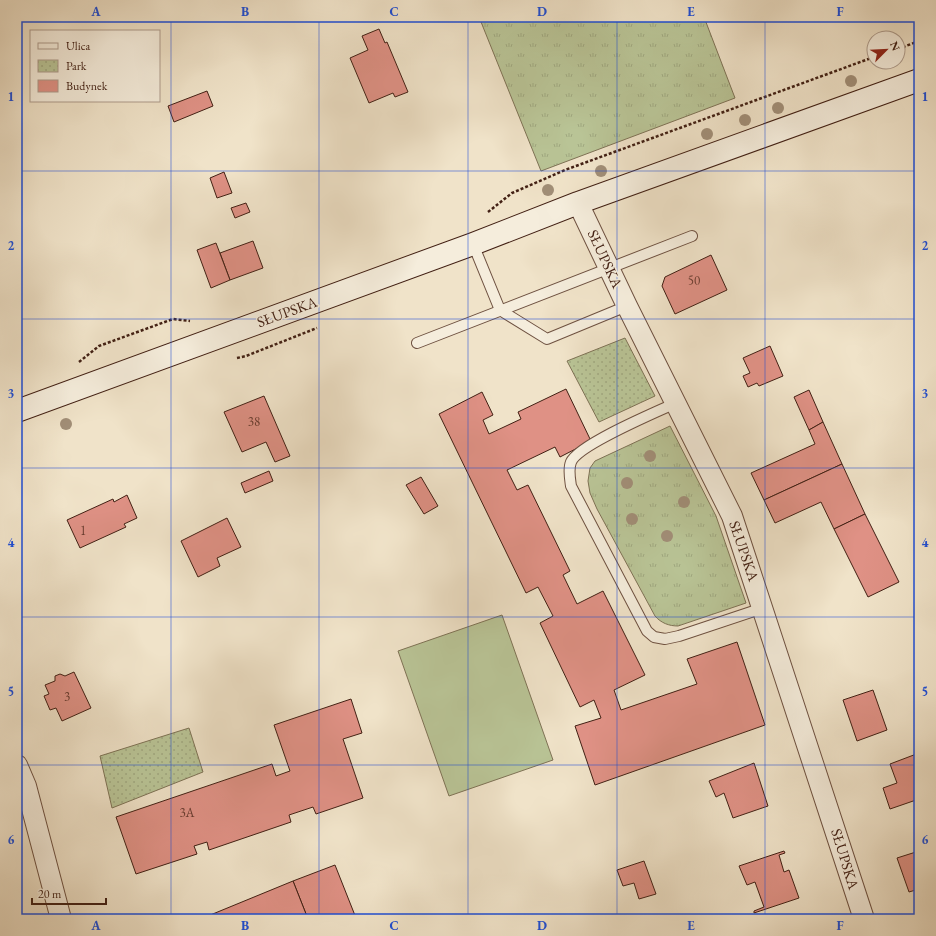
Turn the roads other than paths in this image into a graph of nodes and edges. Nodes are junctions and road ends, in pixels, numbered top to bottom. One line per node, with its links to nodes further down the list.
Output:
1 (919, 80): 2 (main road, SŁUPSKA)
2 (578, 203): 4 (main road, SŁUPSKA); 5 (street, SŁUPSKA)
3 (692, 236): 5 (lane)
4 (473, 244): 7 (lane); 10 (main road, SŁUPSKA)
5 (609, 269): 6 (street, SŁUPSKA); 7 (lane)
6 (626, 306): 7 (lane); 9 (street, SŁUPSKA)
7 (500, 310): 8 (lane)
8 (417, 343)
9 (676, 402): 11 (street, SŁUPSKA); 11 (lane)
10 (17, 411)
11 (763, 608): 14 (street, SŁUPSKA)
12 (17, 765): 13 (street)
13 (61, 919)
14 (864, 919)

